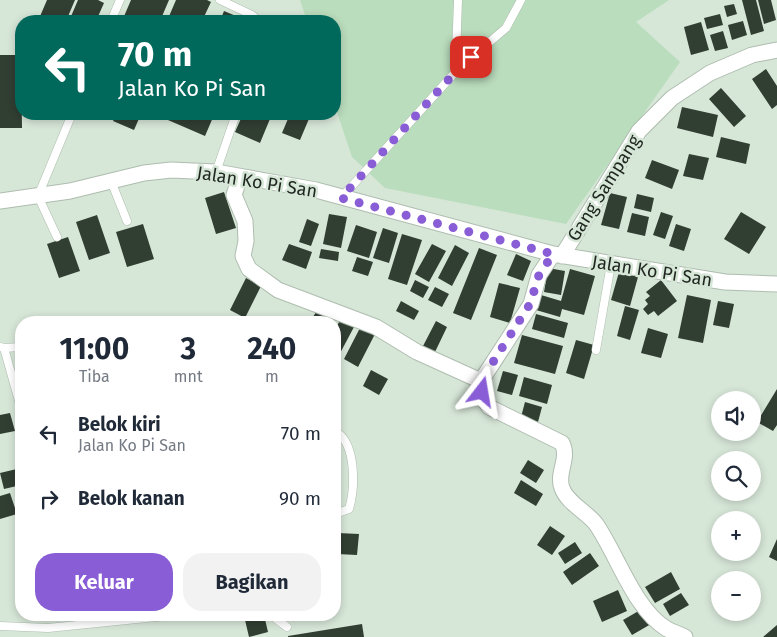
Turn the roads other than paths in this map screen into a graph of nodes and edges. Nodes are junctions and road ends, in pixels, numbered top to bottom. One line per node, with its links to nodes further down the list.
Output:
1 (120, 0): 5 (lane)
2 (220, 0): 6 (lane)
3 (458, 0): 8 (lane)
4 (521, 0): 8 (lane)
5 (114, 15)
6 (252, 15)
7 (777, 50): 19 (street, Gang Sampang)
8 (460, 67): 15 (lane)
9 (70, 120): 14 (lane)
10 (234, 120): 11 (lane)
11 (216, 172): 12 (street, Jalan Ko Pi San); 13 (street, Jalan Ko Pi San)
12 (240, 177): 15 (street, Jalan Ko Pi San); 25 (street)
13 (111, 180): 14 (street, Jalan Ko Pi San); 17 (lane)
14 (38, 196): 16 (street, Jalan Ko Pi San); 18 (lane)
15 (341, 198): 19 (street, Jalan Ko Pi San)
16 (0, 201)
17 (127, 221)
18 (57, 237)
19 (557, 255): 20 (street, Jalan Ko Pi San); 25 (street, Gang Sampang)
20 (611, 264): 21 (street, Jalan Ko Pi San); 24 (lane)
21 (777, 284)
22 (15, 347): 23 (lane)
23 (2, 348): 26 (lane)
24 (596, 350)
25 (481, 381): 33 (street)
26 (15, 385)
27 (341, 436): 28 (lane)
28 (341, 512)
29 (117, 621): 31 (lane)
30 (279, 621): 32 (lane)
31 (0, 626)
32 (287, 627)
33 (665, 633): 34 (street)
34 (685, 637)

